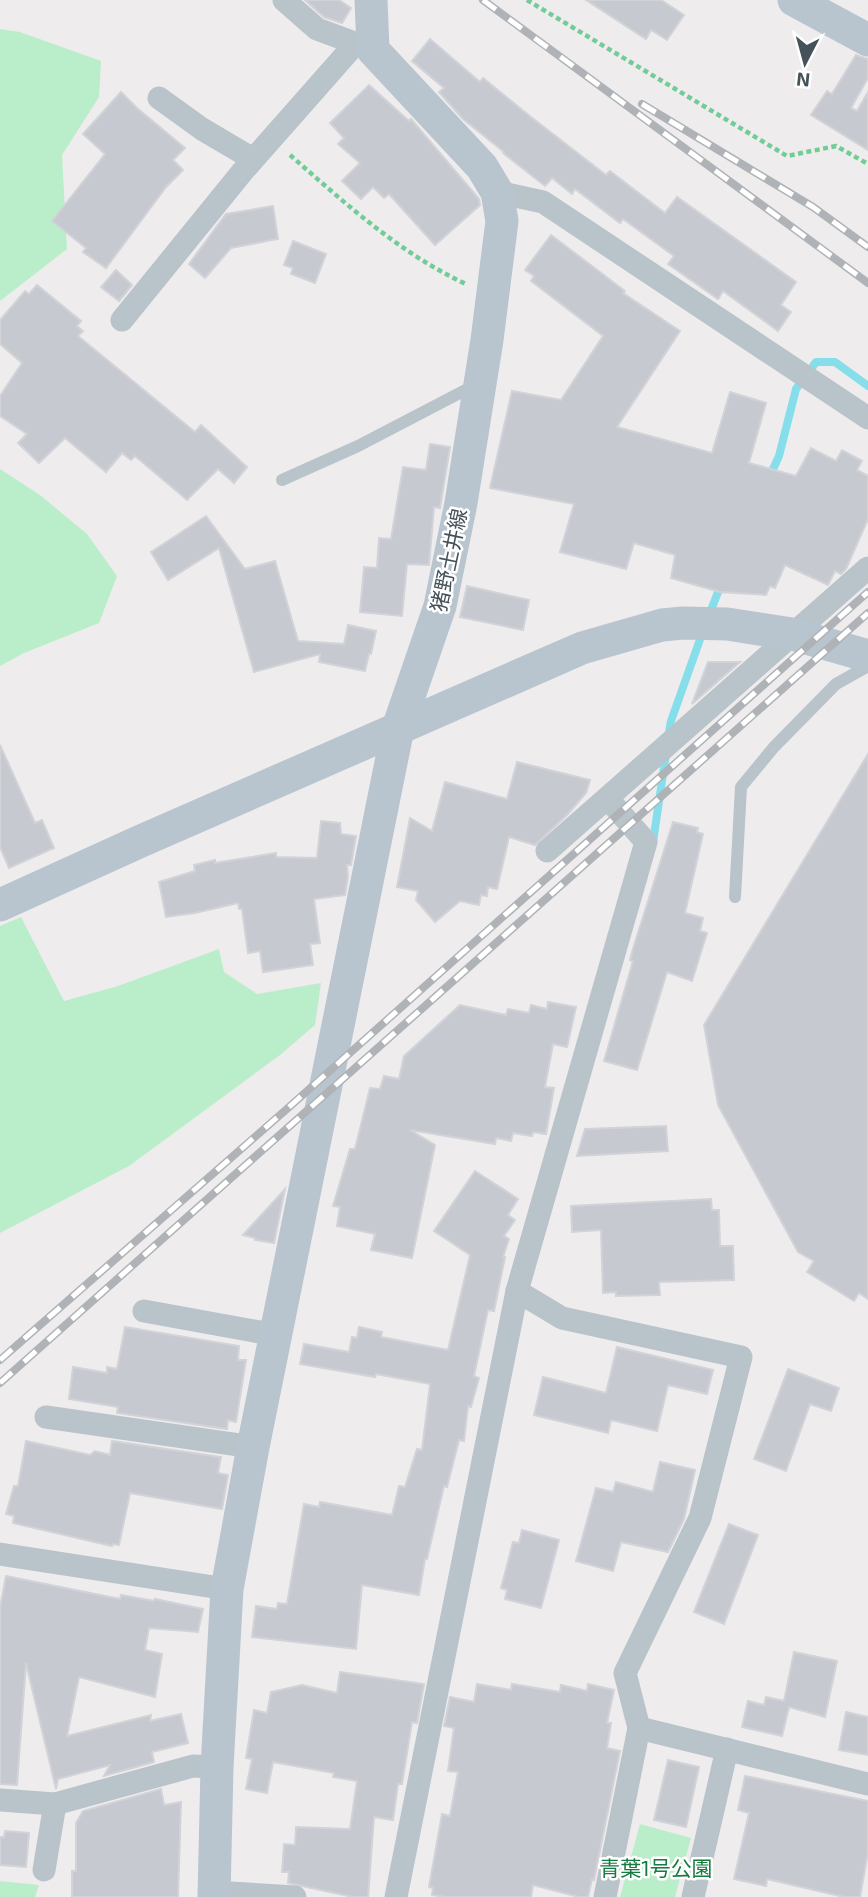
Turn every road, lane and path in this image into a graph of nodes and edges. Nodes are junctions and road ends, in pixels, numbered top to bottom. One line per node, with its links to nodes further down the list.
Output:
1 (284, 0): 6 (street)
2 (370, 0): 6 (street)
3 (527, 0): 10 (path)
4 (794, 0): 5 (street)
5 (868, 40)
6 (364, 46): 8 (street); 11 (street, 猪野土井線)
7 (159, 98): 9 (street)
8 (271, 139): 9 (street); 12 (path)
9 (253, 159): 13 (street)
10 (868, 164)
11 (497, 192): 12 (street, 猪野土井線); 15 (street)
12 (492, 296): 14 (street, 猪野土井線)
13 (122, 320)
14 (480, 383): 16 (lane); 21 (street, 猪野土井線)
15 (868, 418)
16 (282, 480)
17 (868, 568): 18 (street)
18 (792, 634): 19 (street); 21 (street); 22 (street)
19 (868, 656)
20 (868, 666): 24 (lane)
21 (398, 728): 25 (street); 28 (street, 猪野土井線)
22 (608, 799): 23 (street); 26 (street)
23 (547, 850)
24 (735, 897)
25 (0, 905)
26 (517, 1291): 33 (street); 42 (street)
27 (144, 1311): 28 (street)
28 (275, 1335): 30 (street, 猪野土井線)
29 (46, 1417): 30 (street)
30 (253, 1447): 32 (street, 猪野土井線)
31 (0, 1554): 32 (street)
32 (227, 1589): 35 (street, 猪野土井線)
33 (639, 1728): 34 (street); 43 (street)
34 (727, 1749): 36 (street); 44 (street)
35 (217, 1767): 38 (street); 40 (street, 猪野土井線)
36 (868, 1784)
37 (0, 1800): 38 (street)
38 (55, 1804): 39 (street)
39 (44, 1870)
40 (214, 1894): 41 (street)
41 (295, 1897)
42 (396, 1897)
43 (605, 1897)
44 (693, 1897)

